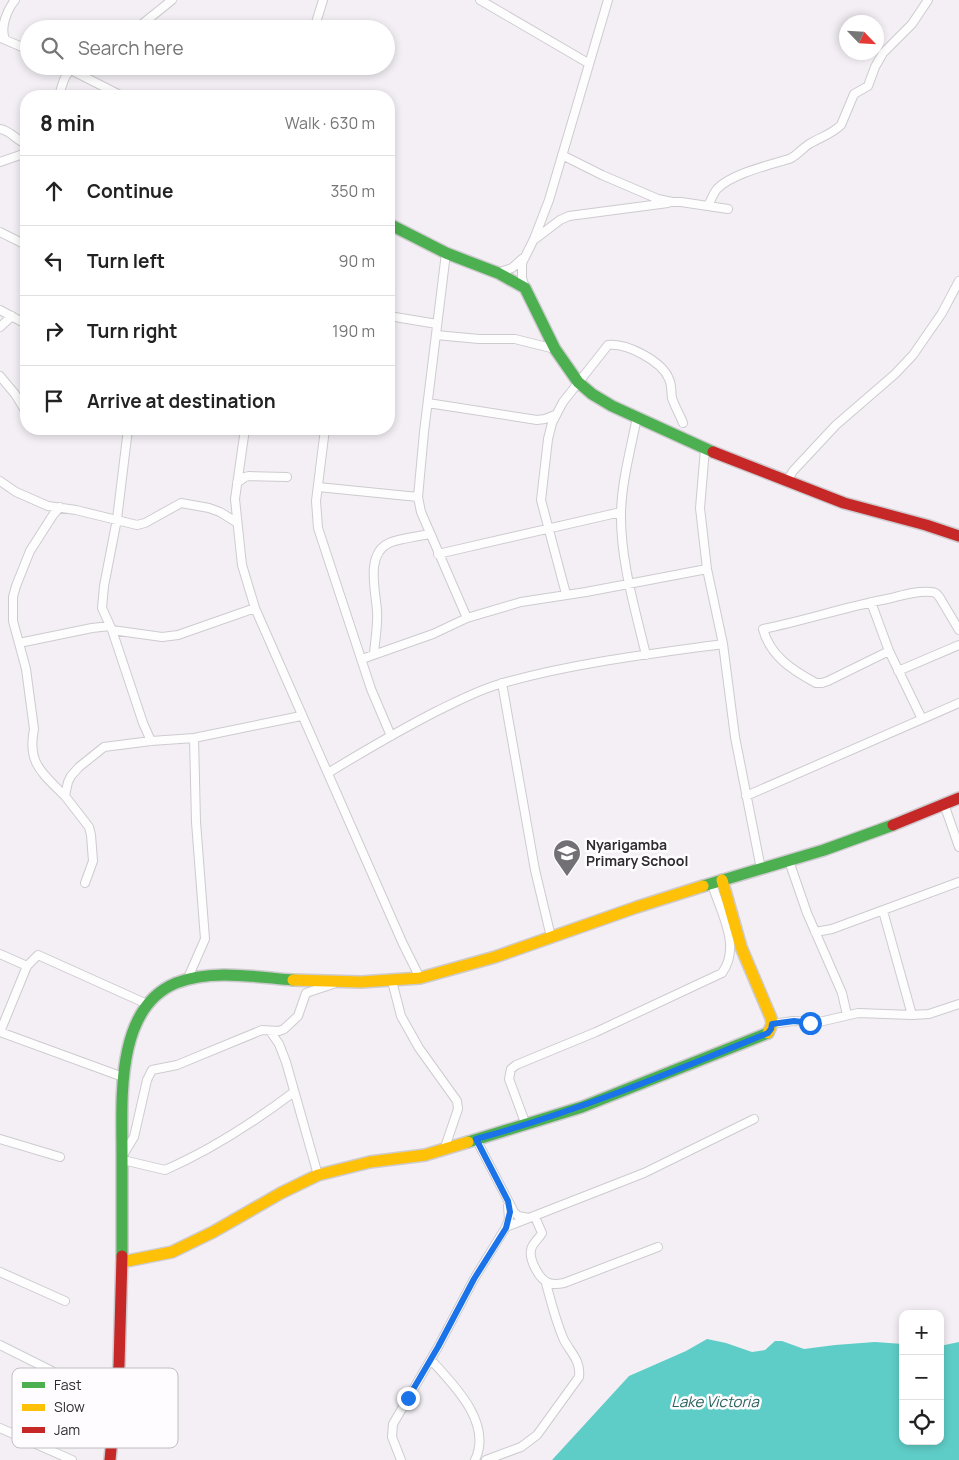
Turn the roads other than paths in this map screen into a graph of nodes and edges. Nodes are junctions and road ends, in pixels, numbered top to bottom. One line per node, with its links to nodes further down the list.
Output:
1 (15, 0): 9 (street)
2 (172, 0): 7 (street)
3 (323, 0): 8 (street)
4 (480, 0): 11 (street)
5 (608, 0): 11 (street)
6 (928, 0): 22 (street)
7 (147, 20)
8 (317, 20)
9 (3, 38): 10 (street)
10 (20, 46)
11 (588, 63): 18 (street)
12 (65, 75): 14 (street)
13 (84, 75): 15 (street)
14 (61, 90)
15 (111, 90)
16 (0, 129): 17 (street)
17 (20, 141)
18 (562, 154): 21 (street); 26 (street)
19 (20, 156): 20 (street)
20 (0, 162)
21 (672, 202): 22 (street); 26 (street)
22 (708, 206): 23 (street)
23 (728, 209)
24 (395, 227): 28 (street)
25 (0, 232): 27 (street)
26 (534, 239): 29 (street)
27 (20, 242)
28 (446, 253): 30 (street); 37 (street)
29 (523, 258): 30 (street); 32 (street)
30 (497, 273): 32 (street)
31 (959, 281): 55 (street)
32 (525, 288): 40 (street)
33 (0, 310): 34 (street)
34 (12, 316): 36 (street); 38 (street)
35 (395, 317): 37 (street)
36 (20, 321)
37 (437, 324): 39 (street)
38 (0, 327)
39 (436, 335): 40 (street); 44 (street)
40 (555, 349): 42 (street)
41 (0, 376): 43 (street)
42 (578, 382): 45 (street); 46 (street); 48 (street)
43 (20, 401)
44 (428, 403): 47 (street); 59 (street)
45 (555, 415): 47 (street); 49 (street)
46 (637, 417): 53 (street); 61 (street)
47 (541, 420): 49 (street)
48 (684, 423)
49 (549, 432): 64 (street)
50 (127, 435): 62 (street)
51 (244, 435): 57 (street)
52 (323, 435): 58 (street)
53 (705, 449): 55 (street); 68 (street)
54 (286, 477): 57 (street)
55 (787, 481): 66 (street)
56 (0, 482): 60 (street)
57 (237, 483): 63 (street)
58 (318, 487): 59 (street); 82 (street)
59 (418, 497): 65 (street)
60 (60, 508): 62 (street); 76 (street)
61 (621, 512): 64 (street); 69 (street)
62 (118, 519): 63 (street); 74 (street)
63 (236, 522): 72 (street)
64 (548, 529): 67 (street); 70 (street)
65 (430, 534): 67 (street); 80 (street)
66 (959, 536)
67 (438, 554): 73 (street)
68 (707, 569): 69 (street); 77 (street)
69 (629, 584): 70 (street); 81 (street)
70 (566, 594): 73 (street)
71 (871, 602): 75 (street); 79 (street); 79 (street)
72 (255, 608): 74 (street); 86 (street)
73 (467, 618): 80 (street)
74 (111, 628): 76 (street); 90 (street)
75 (959, 630)
76 (19, 643): 92 (street)
77 (723, 644): 81 (street); 93 (street)
78 (959, 645): 83 (street)
79 (889, 651): 83 (street)
80 (374, 654): 82 (street)
81 (646, 655): 84 (street)
82 (362, 659): 88 (street)
83 (898, 671): 87 (street)
84 (502, 683): 88 (street); 104 (street)
85 (959, 703): 87 (street)
86 (302, 716): 89 (street); 91 (street)
87 (922, 719): 93 (street)
88 (391, 736): 91 (street)
89 (194, 738): 90 (street); 108 (street)
90 (151, 741): 92 (street)
91 (328, 773): 107 (street)
92 (65, 796): 101 (street)
93 (746, 796): 98 (street)
94 (959, 798): 95 (street)
95 (944, 804): 96 (street); 97 (street)
96 (959, 847)
97 (789, 861): 98 (street); 103 (street)
98 (761, 870): 99 (street)
99 (717, 882): 104 (street); 115 (street); 121 (street)
100 (959, 882): 102 (street)
101 (85, 883)
102 (882, 911): 103 (street); 114 (street)
103 (815, 932): 113 (street)
104 (551, 938): 107 (street)
105 (0, 954): 106 (street)
106 (27, 966): 111 (street); 117 (street)
107 (420, 978): 110 (street)
108 (187, 980): 109 (street); 111 (street)
109 (339, 981): 110 (street); 116 (street)
110 (392, 981): 124 (street)
111 (147, 1004): 118 (street)
112 (959, 1004): 114 (street)
113 (847, 1015): 114 (street); 115 (street)
114 (912, 1015)
115 (772, 1024): 121 (street)
116 (270, 1031): 119 (street); 126 (street)
117 (0, 1032): 118 (street)
118 (124, 1077): 126 (street)
119 (294, 1092): 126 (street); 127 (street)
120 (754, 1119): 129 (street)
121 (526, 1125): 123 (street)
122 (0, 1139): 125 (street)
123 (476, 1139): 124 (street); 128 (street)
124 (444, 1150): 127 (street)
125 (60, 1157)
126 (123, 1158): 132 (street)
127 (318, 1175): 132 (street)
128 (508, 1201): 129 (street); 130 (street)
129 (532, 1217): 130 (street); 134 (street)
130 (506, 1228): 137 (street)
131 (658, 1247): 134 (street)
132 (122, 1262): 139 (street)
133 (0, 1272): 135 (street)
134 (546, 1283): 146 (street)
135 (65, 1301)
136 (0, 1345): 138 (street)
137 (431, 1360): 144 (street); 145 (street)
138 (46, 1368)
139 (119, 1368)
140 (0, 1428): 141 (street)
141 (12, 1433)
142 (45, 1448): 143 (street)
143 (72, 1460)
144 (402, 1460)
145 (475, 1460)
146 (486, 1460)

